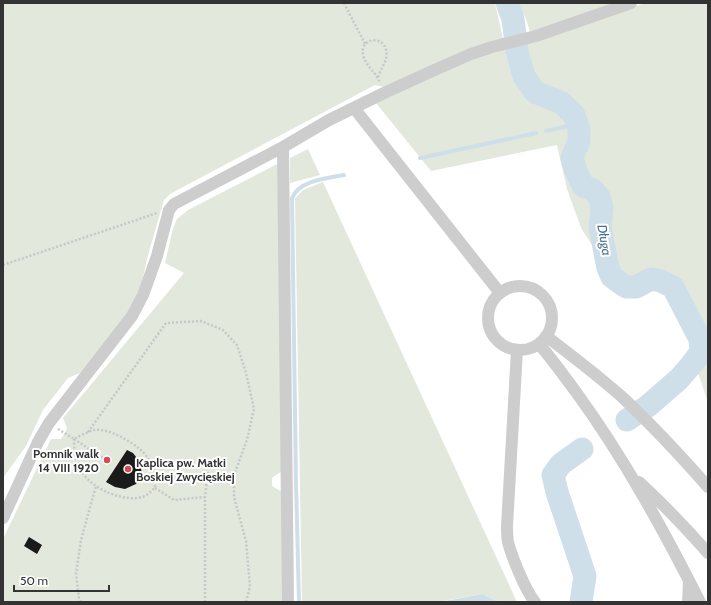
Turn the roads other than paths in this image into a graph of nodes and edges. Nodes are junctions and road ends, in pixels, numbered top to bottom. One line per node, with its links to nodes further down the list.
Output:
1 (631, 3): 2 (street)
2 (354, 108): 3 (street); 4 (street)
3 (284, 147): 9 (street); 12 (street)
4 (500, 292): 5 (street); 6 (street)
5 (543, 340): 6 (street); 7 (street); 8 (street)
6 (517, 350): 13 (street)
7 (630, 474): 10 (street); 11 (street)
8 (708, 487)
9 (3, 518)
10 (708, 552)
11 (689, 580): 14 (street); 15 (street)
12 (288, 602)
13 (535, 602)
14 (688, 602)
15 (700, 602)

